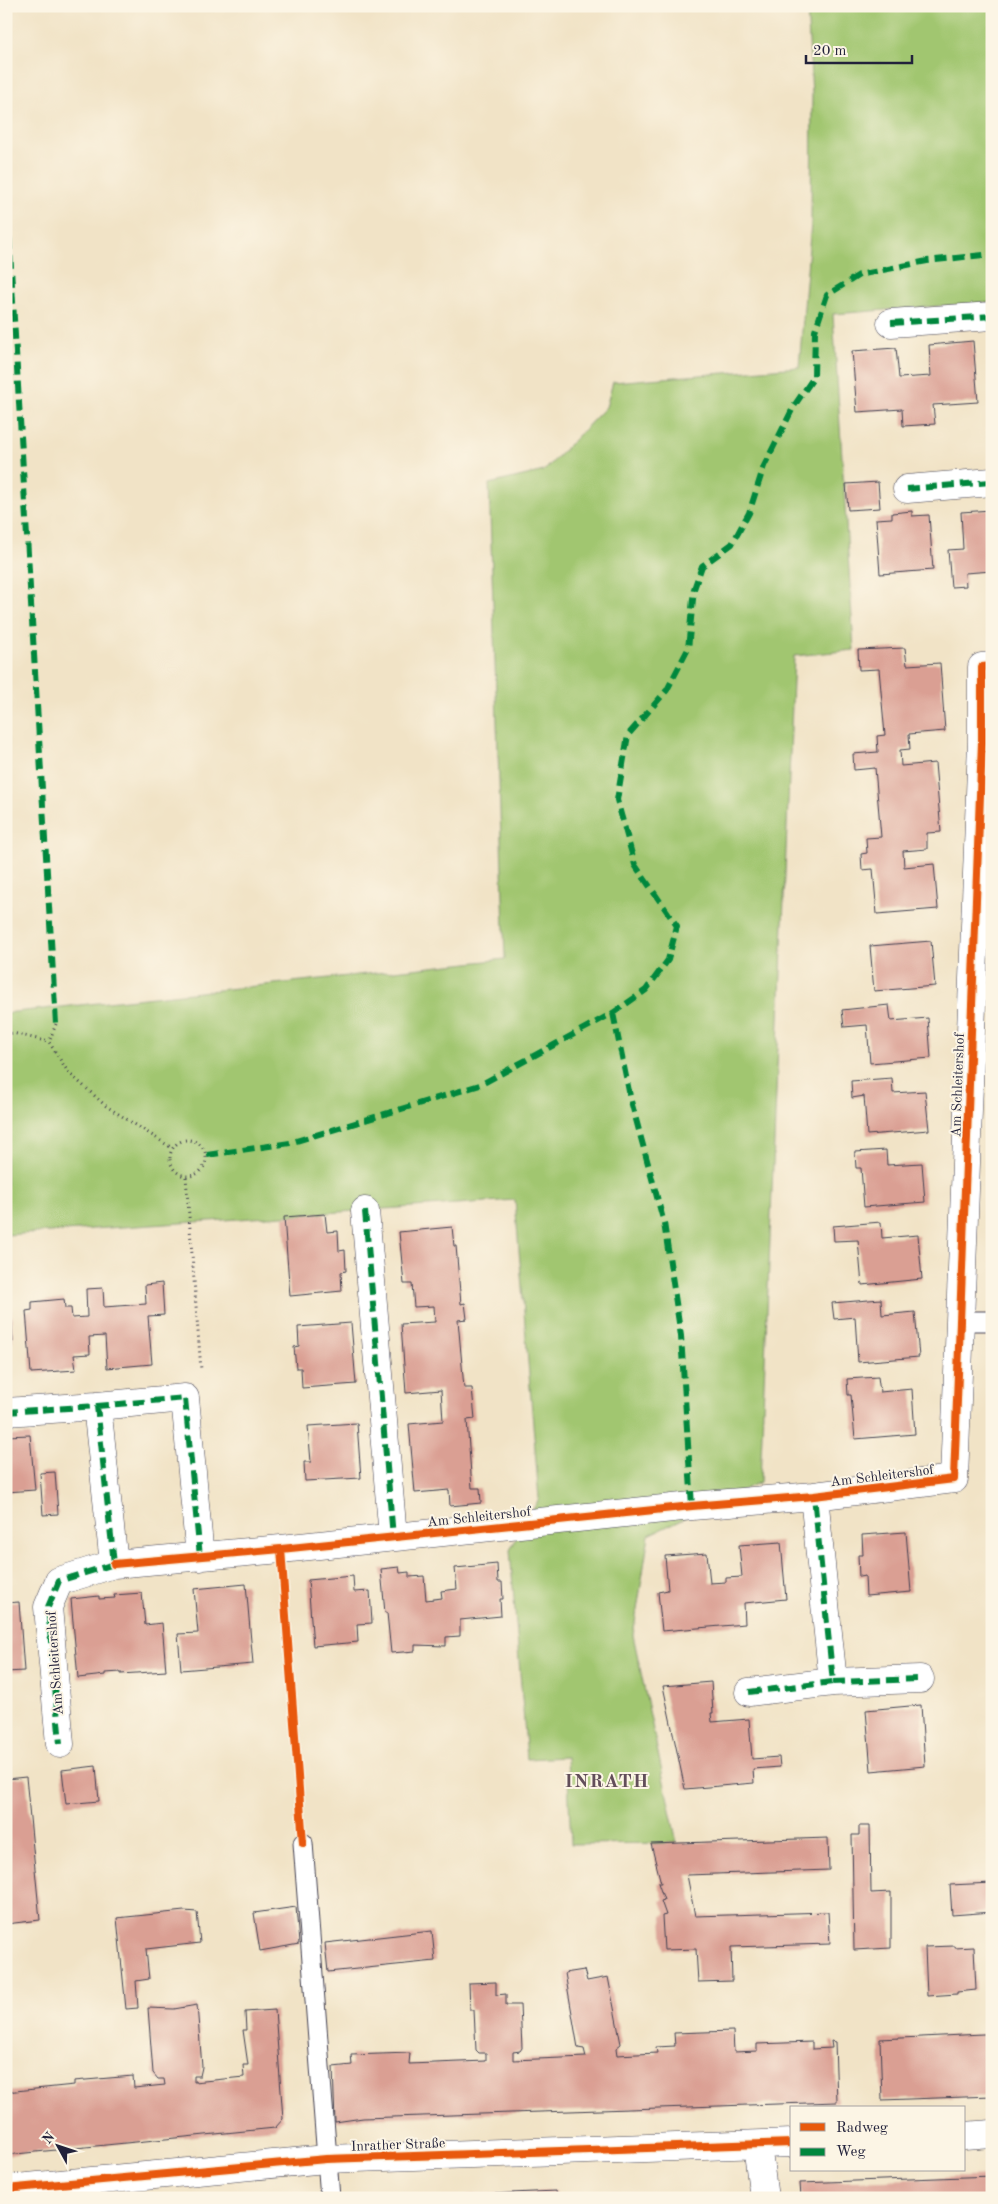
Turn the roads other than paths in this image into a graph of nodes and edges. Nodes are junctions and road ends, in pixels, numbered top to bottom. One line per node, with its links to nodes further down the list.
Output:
1 (992, 316): 2 (street)
2 (891, 323)
3 (992, 482): 4 (street)
4 (907, 489)
5 (992, 666): 6 (street, Am Schleitershof)
6 (987, 742): 9 (street, Am Schleitershof)
7 (365, 1211): 13 (street)
8 (992, 1320): 9 (lane)
9 (960, 1321): 12 (street, Am Schleitershof)
10 (97, 1406): 11 (street); 14 (street); 15 (street)
11 (6, 1412)
12 (814, 1496): 13 (street, Am Schleitershof); 17 (street, Am Schleitershof)
13 (393, 1537): 14 (street, Am Schleitershof)
14 (200, 1557): 15 (street, Am Schleitershof)
15 (114, 1564): 19 (street, Am Schleitershof)
16 (920, 1679): 17 (street)
17 (833, 1682): 18 (street)
18 (749, 1692)
19 (60, 1744)
20 (303, 1844): 25 (lane)
21 (992, 2134): 22 (street)
22 (966, 2136)
23 (790, 2143): 24 (street, Inrather Straße)
24 (757, 2145): 25 (street, Inrather Straße); 28 (street)
25 (326, 2159): 26 (street, Inrather Straße); 27 (lane)
26 (6, 2189)
27 (330, 2198)
28 (764, 2198)

